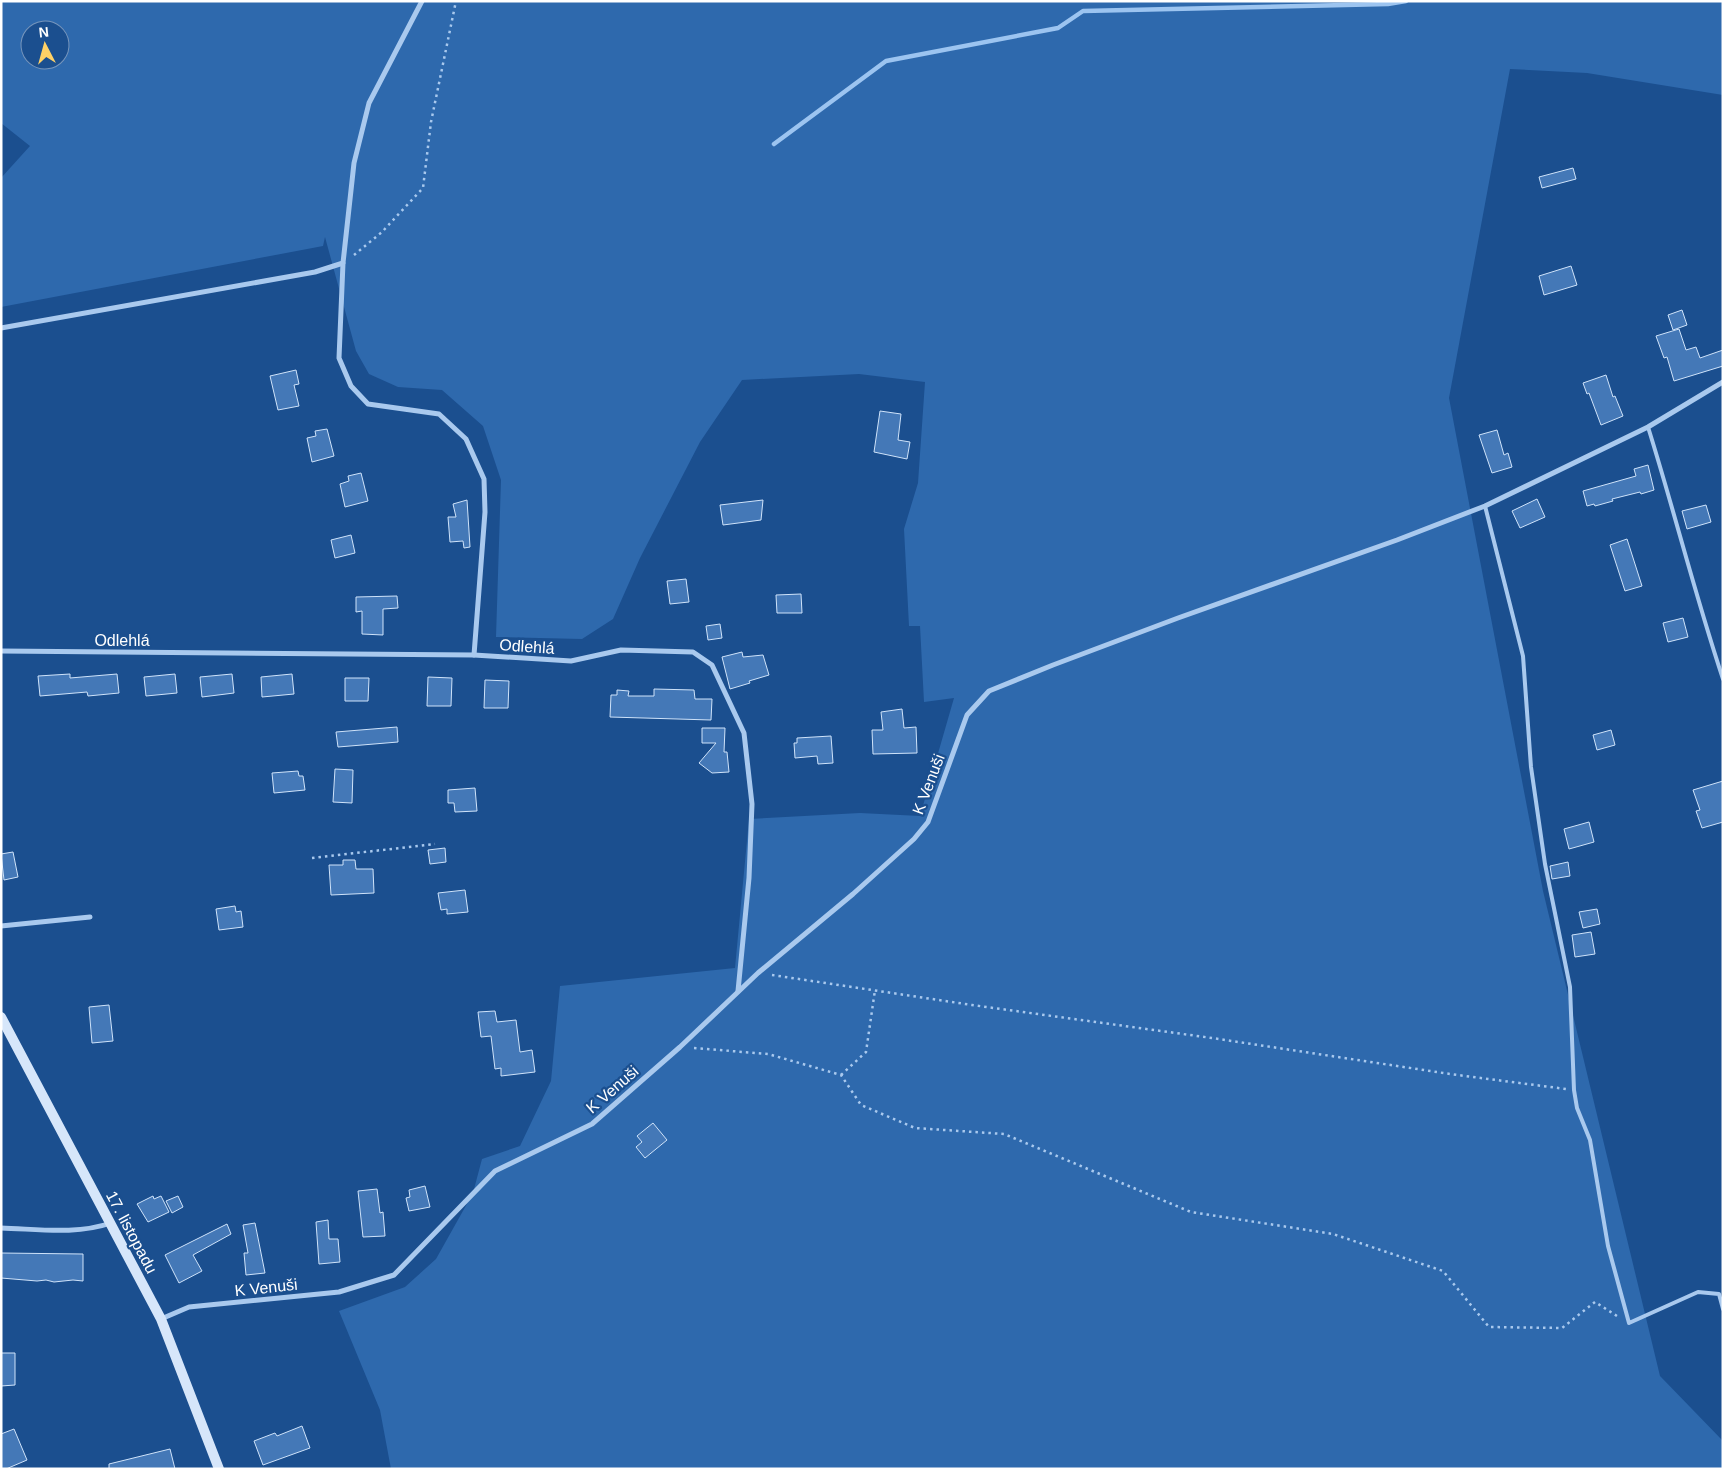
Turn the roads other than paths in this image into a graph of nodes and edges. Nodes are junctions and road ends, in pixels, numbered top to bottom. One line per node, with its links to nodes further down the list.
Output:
1 (422, 1): 2 (street)
2 (343, 263): 3 (street); 8 (street)
3 (1, 328)
4 (1723, 382): 5 (street)
5 (1648, 427): 6 (street); 9 (lane)
6 (1484, 506): 12 (street, K Venuši); 16 (lane)
7 (1, 651): 8 (street, Odlehlá)
8 (474, 655): 12 (street, Odlehlá)
9 (1723, 679)
10 (90, 917): 11 (street)
11 (1, 926)
12 (738, 991): 17 (street, K Venuši)
13 (1, 1017): 14 (main road, 17. listopadu)
14 (111, 1223): 15 (street); 17 (main road, 17. listopadu)
15 (1, 1228)
16 (1723, 1308)
17 (161, 1319): 18 (main road, 17. listopadu)
18 (219, 1469)

